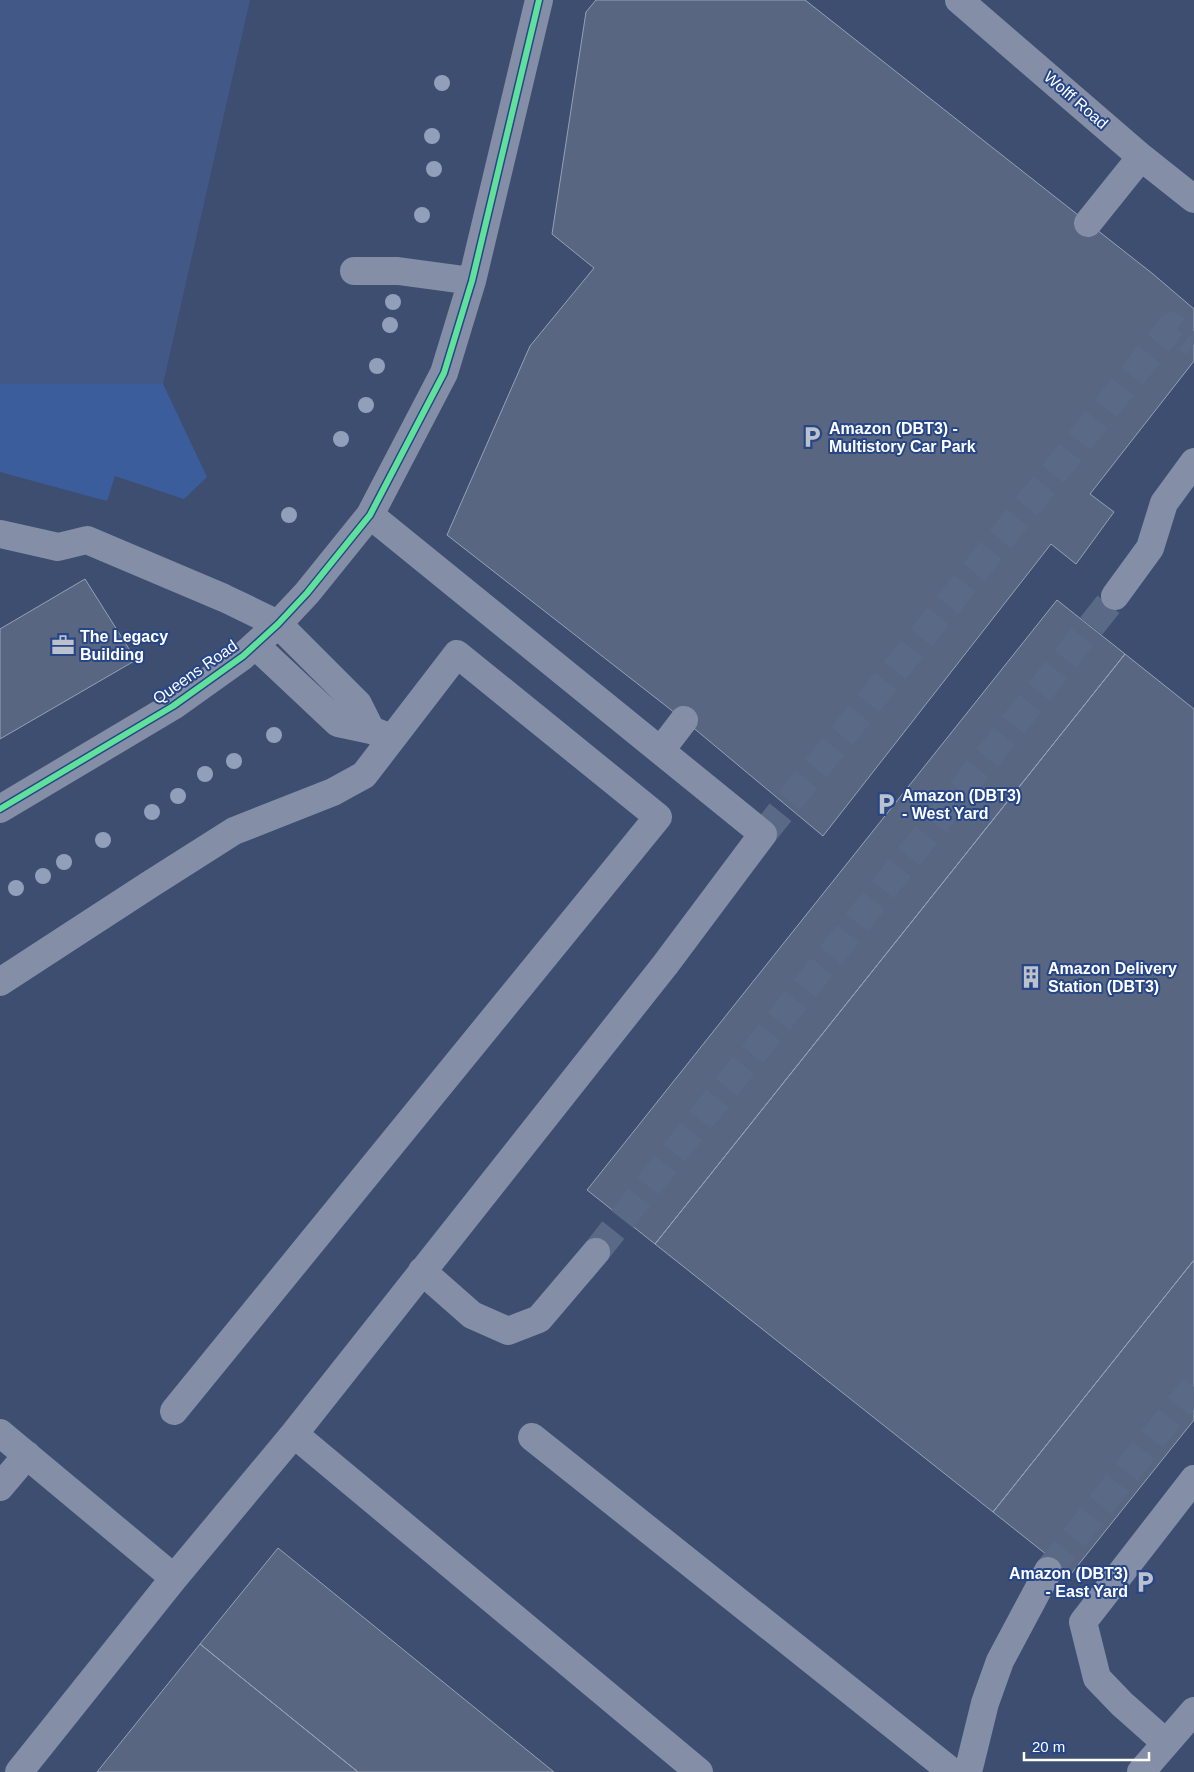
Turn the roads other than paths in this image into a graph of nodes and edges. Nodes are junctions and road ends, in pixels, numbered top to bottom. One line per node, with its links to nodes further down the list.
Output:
1 (540, 0): 7 (street, Queens Road)
2 (959, 0): 3 (street, Wolff Road)
3 (1142, 157): 4 (street, Wolff Road); 5 (street)
4 (1194, 199)
5 (1088, 223)
6 (354, 271): 7 (street)
7 (472, 281): 9 (street, Queens Road)
8 (1194, 462): 11 (street)
9 (370, 514): 12 (street, Queens Road); 16 (street)
10 (0, 534): 12 (street)
11 (1115, 596)
12 (278, 624): 13 (street, Queens Road); 15 (street)
13 (256, 646): 15 (street); 17 (street, Queens Road)
14 (684, 720): 16 (street)
15 (382, 734): 18 (street); 21 (street)
16 (660, 750): 20 (street)
17 (0, 809)
18 (0, 982)
19 (596, 1252): 20 (street)
20 (422, 1272): 23 (street)
21 (174, 1411)
22 (0, 1433): 25 (street)
23 (294, 1434): 29 (street); 33 (street)
24 (532, 1437): 34 (street)
25 (27, 1455): 27 (street); 29 (street)
26 (1194, 1479): 31 (street)
27 (0, 1487)
28 (1048, 1571): 35 (street)
29 (174, 1578): 32 (street)
30 (1194, 1711): 31 (street)
31 (1166, 1743): 36 (street)
32 (19, 1772)
33 (699, 1772)
34 (952, 1772)
35 (968, 1772)
36 (1141, 1772)

